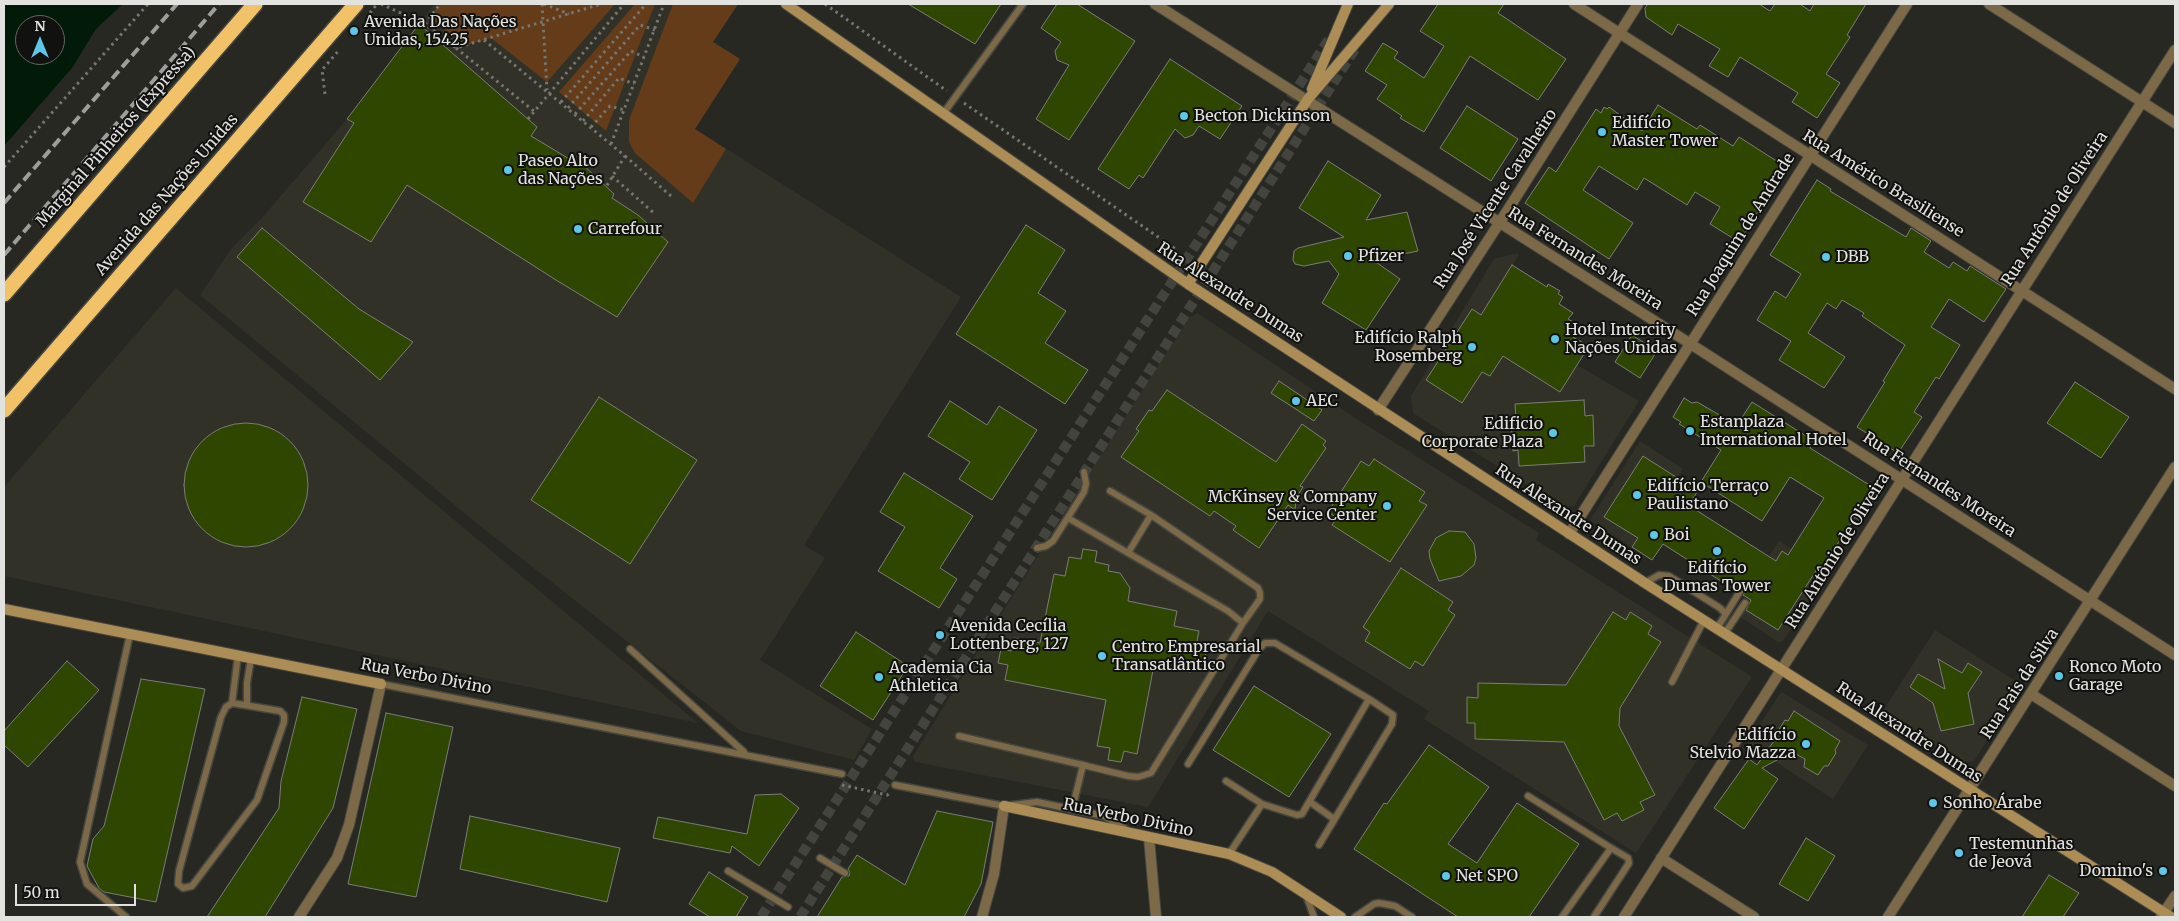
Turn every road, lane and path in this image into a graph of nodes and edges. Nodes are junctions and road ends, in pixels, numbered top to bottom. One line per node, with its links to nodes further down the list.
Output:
1 (148, 4): 50 (path)
2 (254, 4): 59 (highway, Marginal Pinheiros (Expressa))
3 (356, 4): 62 (highway, Avenida das Nações Unidas)
4 (381, 4): 23 (path)
5 (440, 4): 23 (path)
6 (543, 4): 21 (path); 22 (path)
7 (601, 4): 21 (path)
8 (624, 4): 32 (path)
9 (646, 4): 36 (path)
10 (664, 4): 24 (path)
11 (786, 4): 42 (street, Rua Alexandre Dumas)
12 (825, 4): 34 (path)
13 (1023, 4): 34 (lane)
14 (1155, 4): 35 (street, Rua Fernandes Moreira)
15 (1348, 4): 35 (street)
16 (1389, 4): 35 (street)
17 (1574, 4): 25 (street, Rua Américo Brasiliense)
18 (1638, 4): 25 (street, Rua José Vicente Cavalheiro)
19 (1907, 4): 49 (street, Rua Joaquim de Andrade)
20 (1990, 4): 37 (street)
21 (569, 14): 22 (path)
22 (544, 22): 26 (path); 32 (path)
23 (425, 24): 28 (path)
24 (654, 30): 30 (path); 38 (path)
25 (1619, 32): 49 (street, Rua Américo Brasiliense); 55 (street, Rua José Vicente Cavalheiro)
26 (484, 40): 28 (path); 32 (path)
27 (345, 42): 33 (path)
28 (456, 48): 40 (path)
29 (2175, 50): 37 (street, Rua Antônio de Oliveira)
30 (644, 57): 31 (path); 41 (path)
31 (634, 84): 39 (path); 44 (path)
32 (548, 91): 36 (path); 40 (path)
33 (326, 94)
34 (955, 96): 42 (lane); 56 (path)
35 (1308, 100): 55 (street, Rua Fernandes Moreira); 57 (street)
36 (561, 102): 38 (path)
37 (2142, 102): 45 (street); 58 (street, Rua Antônio de Oliveira)
38 (568, 108): 41 (path)
39 (624, 110): 46 (path); 47 (path)
40 (535, 112): 43 (path)
41 (576, 114): 44 (path)
42 (943, 114): 57 (street, Rua Alexandre Dumas)
43 (528, 119)
44 (583, 121): 46 (path)
45 (2175, 123)
46 (590, 127): 47 (path)
47 (611, 144): 48 (path)
48 (625, 156): 51 (path); 53 (path)
49 (1810, 156): 58 (street, Rua Américo Brasiliense); 60 (street, Rua Joaquim de Andrade)
50 (4, 167)
51 (612, 176): 52 (path); 54 (path)
52 (606, 187)
53 (671, 196)
54 (655, 214)
55 (1499, 223): 60 (street, Rua Fernandes Moreira); 63 (street, Rua José Vicente Cavalheiro)
56 (1177, 250)
57 (1188, 284): 63 (street, Rua Alexandre Dumas)
58 (2021, 290): 61 (street, Rua Américo Brasiliense); 66 (street, Rua Antônio de Oliveira)
59 (4, 294)
60 (1690, 344): 66 (street, Rua Fernandes Moreira); 70 (street, Rua Joaquim de Andrade)
61 (2175, 389)
62 (4, 410)
63 (1378, 410): 70 (street, Rua Alexandre Dumas)
64 (2175, 467): 75 (street, Rua Pais da Silva)
65 (1084, 472): 69 (lane)
66 (1901, 479): 75 (street, Rua Fernandes Moreira); 87 (street, Rua Antônio de Oliveira)
67 (1110, 491): 68 (lane)
68 (1151, 515): 72 (lane); 80 (lane)
69 (1068, 518): 71 (lane); 72 (lane)
70 (1569, 534): 73 (street, Rua Alexandre Dumas)
71 (1037, 548)
72 (1128, 553): 80 (lane)
73 (1645, 583): 78 (lane); 79 (street, Rua Alexandre Dumas)
74 (1742, 588): 78 (lane)
75 (2091, 600): 85 (street, Rua Fernandes Moreira); 90 (street, Rua Pais da Silva)
76 (1745, 603): 81 (lane)
77 (4, 609): 82 (street, Rua Verbo Divino)
78 (1726, 614): 81 (lane)
79 (1704, 620): 81 (street, Rua Alexandre Dumas); 88 (lane)
80 (1244, 623): 97 (lane)
81 (1721, 631): 87 (street, Rua Alexandre Dumas)
82 (130, 634): 84 (street, Rua Verbo Divino); 123 (lane)
83 (630, 649): 95 (lane)
84 (238, 655): 86 (street, Rua Verbo Divino); 92 (lane)
85 (2175, 655)
86 (251, 658): 89 (street, Rua Verbo Divino); 93 (lane)
87 (1781, 669): 103 (street, Rua Alexandre Dumas); 116 (street, Rua Antônio de Oliveira)
88 (1672, 682)
89 (381, 684): 95 (lane, Rua Verbo Divino); 124 (street)
90 (2032, 694): 102 (street); 103 (street, Rua Pais da Silva)
91 (1369, 699): 96 (lane); 105 (lane); 109 (lane)
92 (232, 703): 93 (lane); 93 (lane)
93 (247, 704)
94 (958, 736): 97 (lane)
95 (746, 754): 98 (lane, Rua Verbo Divino)
96 (1188, 764)
97 (1083, 765): 108 (lane)
98 (827, 771): 99 (lane, Rua Verbo Divino); 101 (path)
99 (842, 774)
100 (1226, 781): 106 (lane)
101 (899, 786): 107 (lane, Rua Verbo Divino)
102 (2175, 786)
103 (1970, 790): 122 (street, Rua Alexandre Dumas); 135 (street, Rua Pais da Silva)
104 (1528, 796): 113 (lane)
105 (1310, 802): 106 (lane); 109 (lane)
106 (1262, 804): 114 (lane)
107 (1004, 806): 108 (lane); 110 (street, Rua Verbo Divino); 125 (street)
108 (1072, 810): 110 (lane)
109 (1334, 819): 112 (lane)
110 (1134, 835): 111 (street, Rua Verbo Divino)
111 (1149, 838): 114 (street, Rua Verbo Divino); 126 (street)
112 (1319, 844)
113 (1611, 848): 131 (lane); 132 (lane)
114 (1229, 854): 119 (street, Rua Verbo Divino)
115 (820, 858): 118 (lane)
116 (1662, 858): 133 (street, Rua Antônio de Oliveira); 134 (street)
117 (728, 871): 121 (lane)
118 (845, 873)
119 (1305, 894): 127 (lane); 128 (street, Rua Verbo Divino)
120 (2175, 896): 122 (street)
121 (788, 907)
122 (2165, 916)
123 (126, 917)
124 (299, 917)
125 (982, 917)
126 (1156, 917)
127 (1314, 917)
128 (1341, 917)
129 (1355, 917): 130 (lane)
130 (1412, 917)
131 (1562, 917)
132 (1594, 917)
133 (1624, 917)
134 (1754, 917)
135 (1888, 917)

